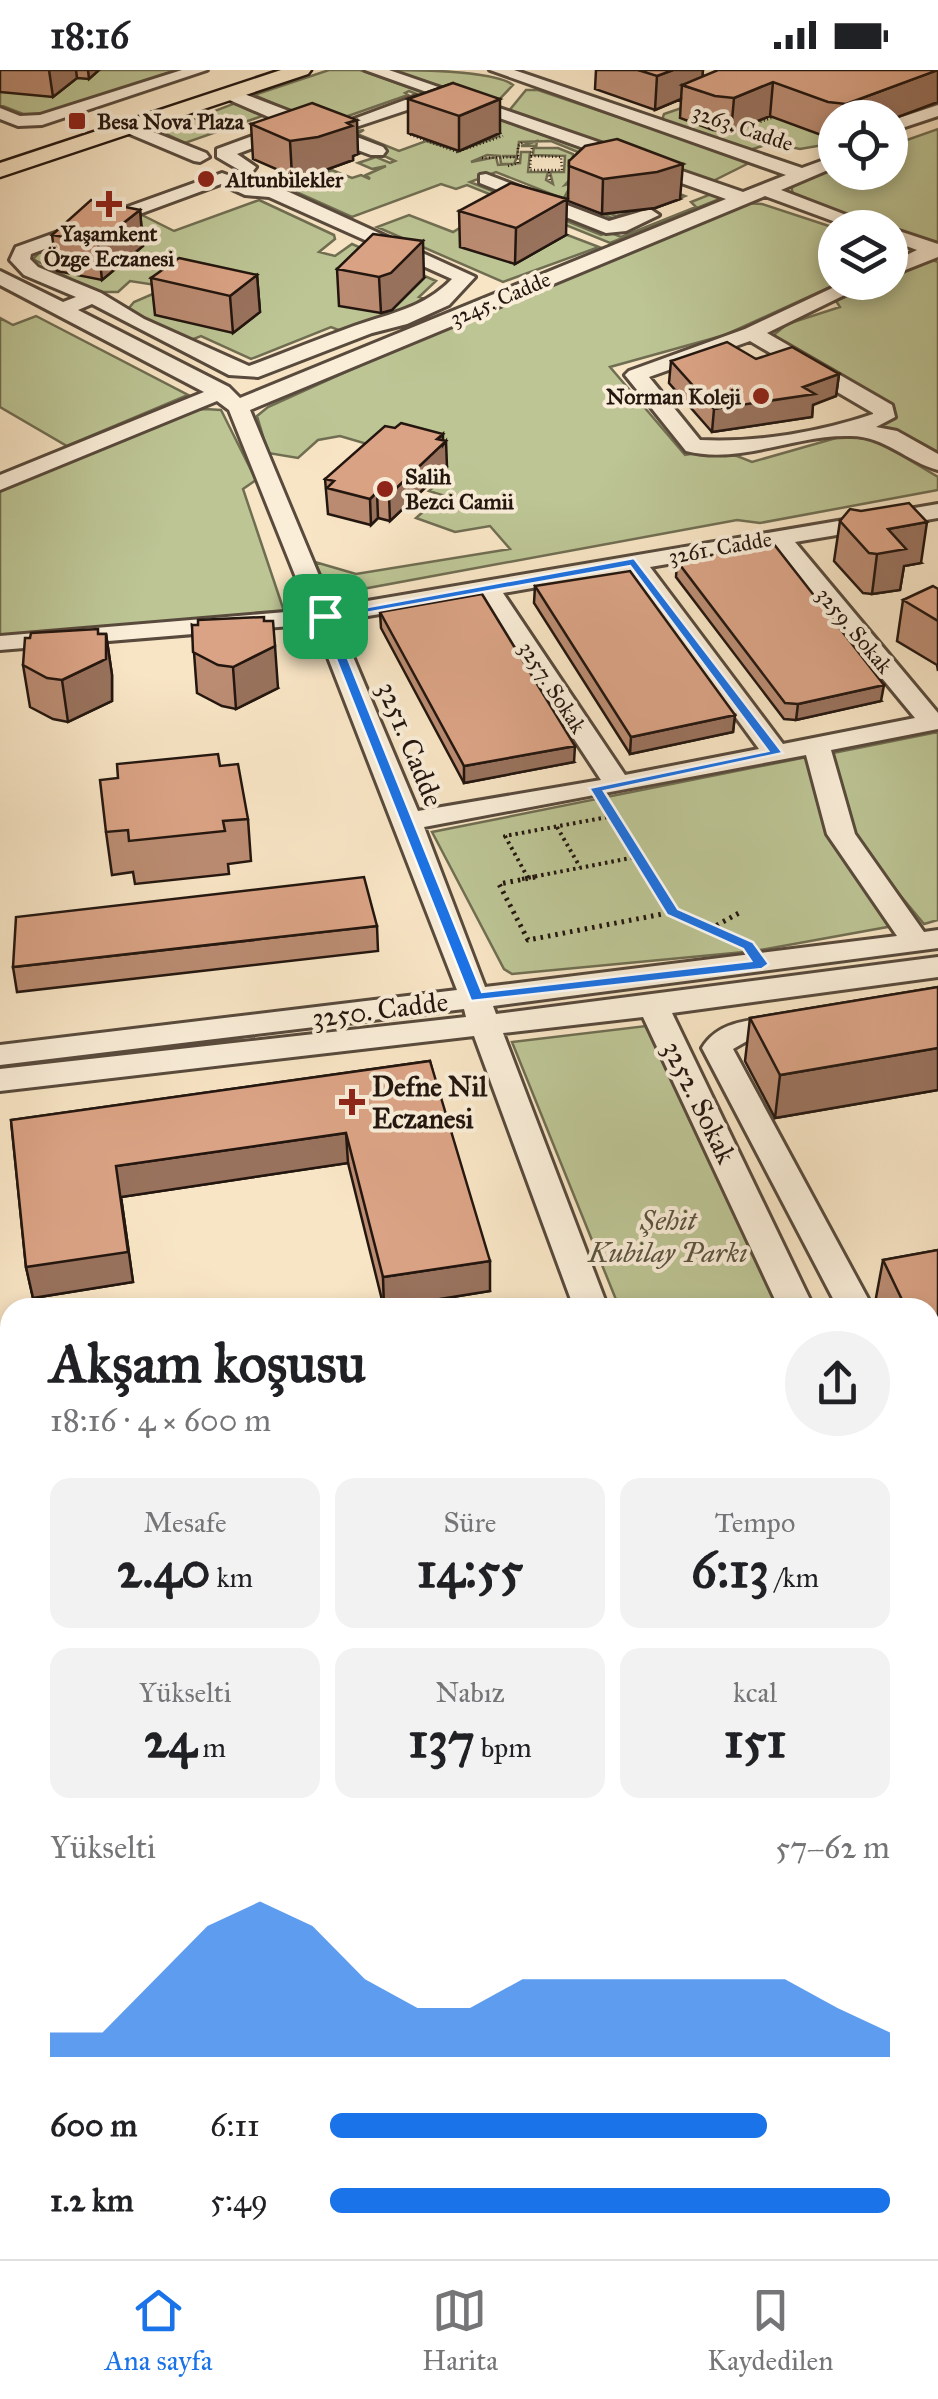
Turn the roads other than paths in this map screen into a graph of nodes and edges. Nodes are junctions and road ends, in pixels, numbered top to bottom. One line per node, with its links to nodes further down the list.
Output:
1 (199, 70): 12 (street)
2 (252, 70): 21 (main road)
3 (301, 70): 8 (main road)
4 (373, 70): 9 (street, 3263. Cadde)
5 (498, 70): 9 (street, 3263. Cadde)
6 (596, 80): 7 (street)
7 (569, 90): 9 (street, 3263. Cadde); 10 (street); 29 (street, 3263. Cadde)
8 (231, 94): 15 (street); 18 (main road)
9 (503, 104): 13 (street); 31 (street, 3263. Cadde)
10 (638, 110)
11 (938, 110): 14 (street)
12 (0, 112)
13 (449, 112): 17 (street); 20 (street)
14 (908, 121)
15 (300, 124): 23 (street); 26 (street)
16 (938, 125): 19 (street)
17 (344, 126)
18 (132, 128): 25 (street); 28 (main road)
19 (908, 136)
20 (397, 140)
21 (5, 141)
22 (768, 149): 24 (street)
23 (377, 152)
24 (818, 152)
25 (200, 157)
26 (247, 167)
27 (818, 168): 29 (street, 3245. Cadde)
28 (0, 170)
29 (801, 174): 32 (street, 3245. Cadde)
30 (486, 179): 31 (street)
31 (713, 189): 33 (street, 3263. Cadde)
32 (762, 189): 33 (street, 3245. Cadde); 35 (street, 3263. Cadde)
33 (741, 198): 37 (street, 3245. Cadde)
34 (493, 199): 37 (street)
35 (821, 210)
36 (908, 240): 38 (street)
37 (616, 250): 44 (street, 3245. Cadde)
38 (936, 250): 39 (street)
39 (908, 262)
40 (0, 277): 42 (street)
41 (823, 300): 43 (street)
42 (87, 308): 42 (street); 44 (street)
43 (752, 333): 45 (street); 45 (street)
44 (229, 399): 47 (street, 3245. Cadde); 52 (street, 3251. Cadde)
45 (850, 428): 46 (street)
46 (938, 463)
47 (0, 482)
48 (938, 511): 49 (street, 3261. Cadde)
49 (778, 537): 50 (street, 3261. Cadde); 54 (street, 3259. Sokak)
50 (634, 562): 51 (street, 3261. Cadde); 56 (street)
51 (488, 589): 52 (street, 3261. Cadde); 57 (street, 3257. Sokak)
52 (325, 616): 53 (street, 3261. Cadde); 58 (street, 3251. Cadde)
53 (0, 644)
54 (935, 722): 55 (street)
55 (816, 745): 56 (street); 59 (street)
56 (776, 753): 57 (street)
57 (607, 787): 58 (street)
58 (408, 821): 62 (street, 3251. Cadde)
59 (927, 941): 62 (street, 3250. Cadde)
60 (938, 967): 61 (street, 3250. Cadde)
61 (654, 1006): 62 (street, 3250. Cadde); 67 (street, 3252. Sokak)
62 (481, 1010): 64 (street, 3250. Cadde); 65 (street, 3250. Cadde); 68 (street, 3251. Cadde)
63 (814, 1023): 66 (street)
64 (0, 1055)
65 (0, 1080)
66 (765, 1138): 67 (street); 70 (street)
67 (722, 1148): 69 (street, 3252. Sokak)
68 (587, 1298)
69 (793, 1298)
70 (851, 1298)

